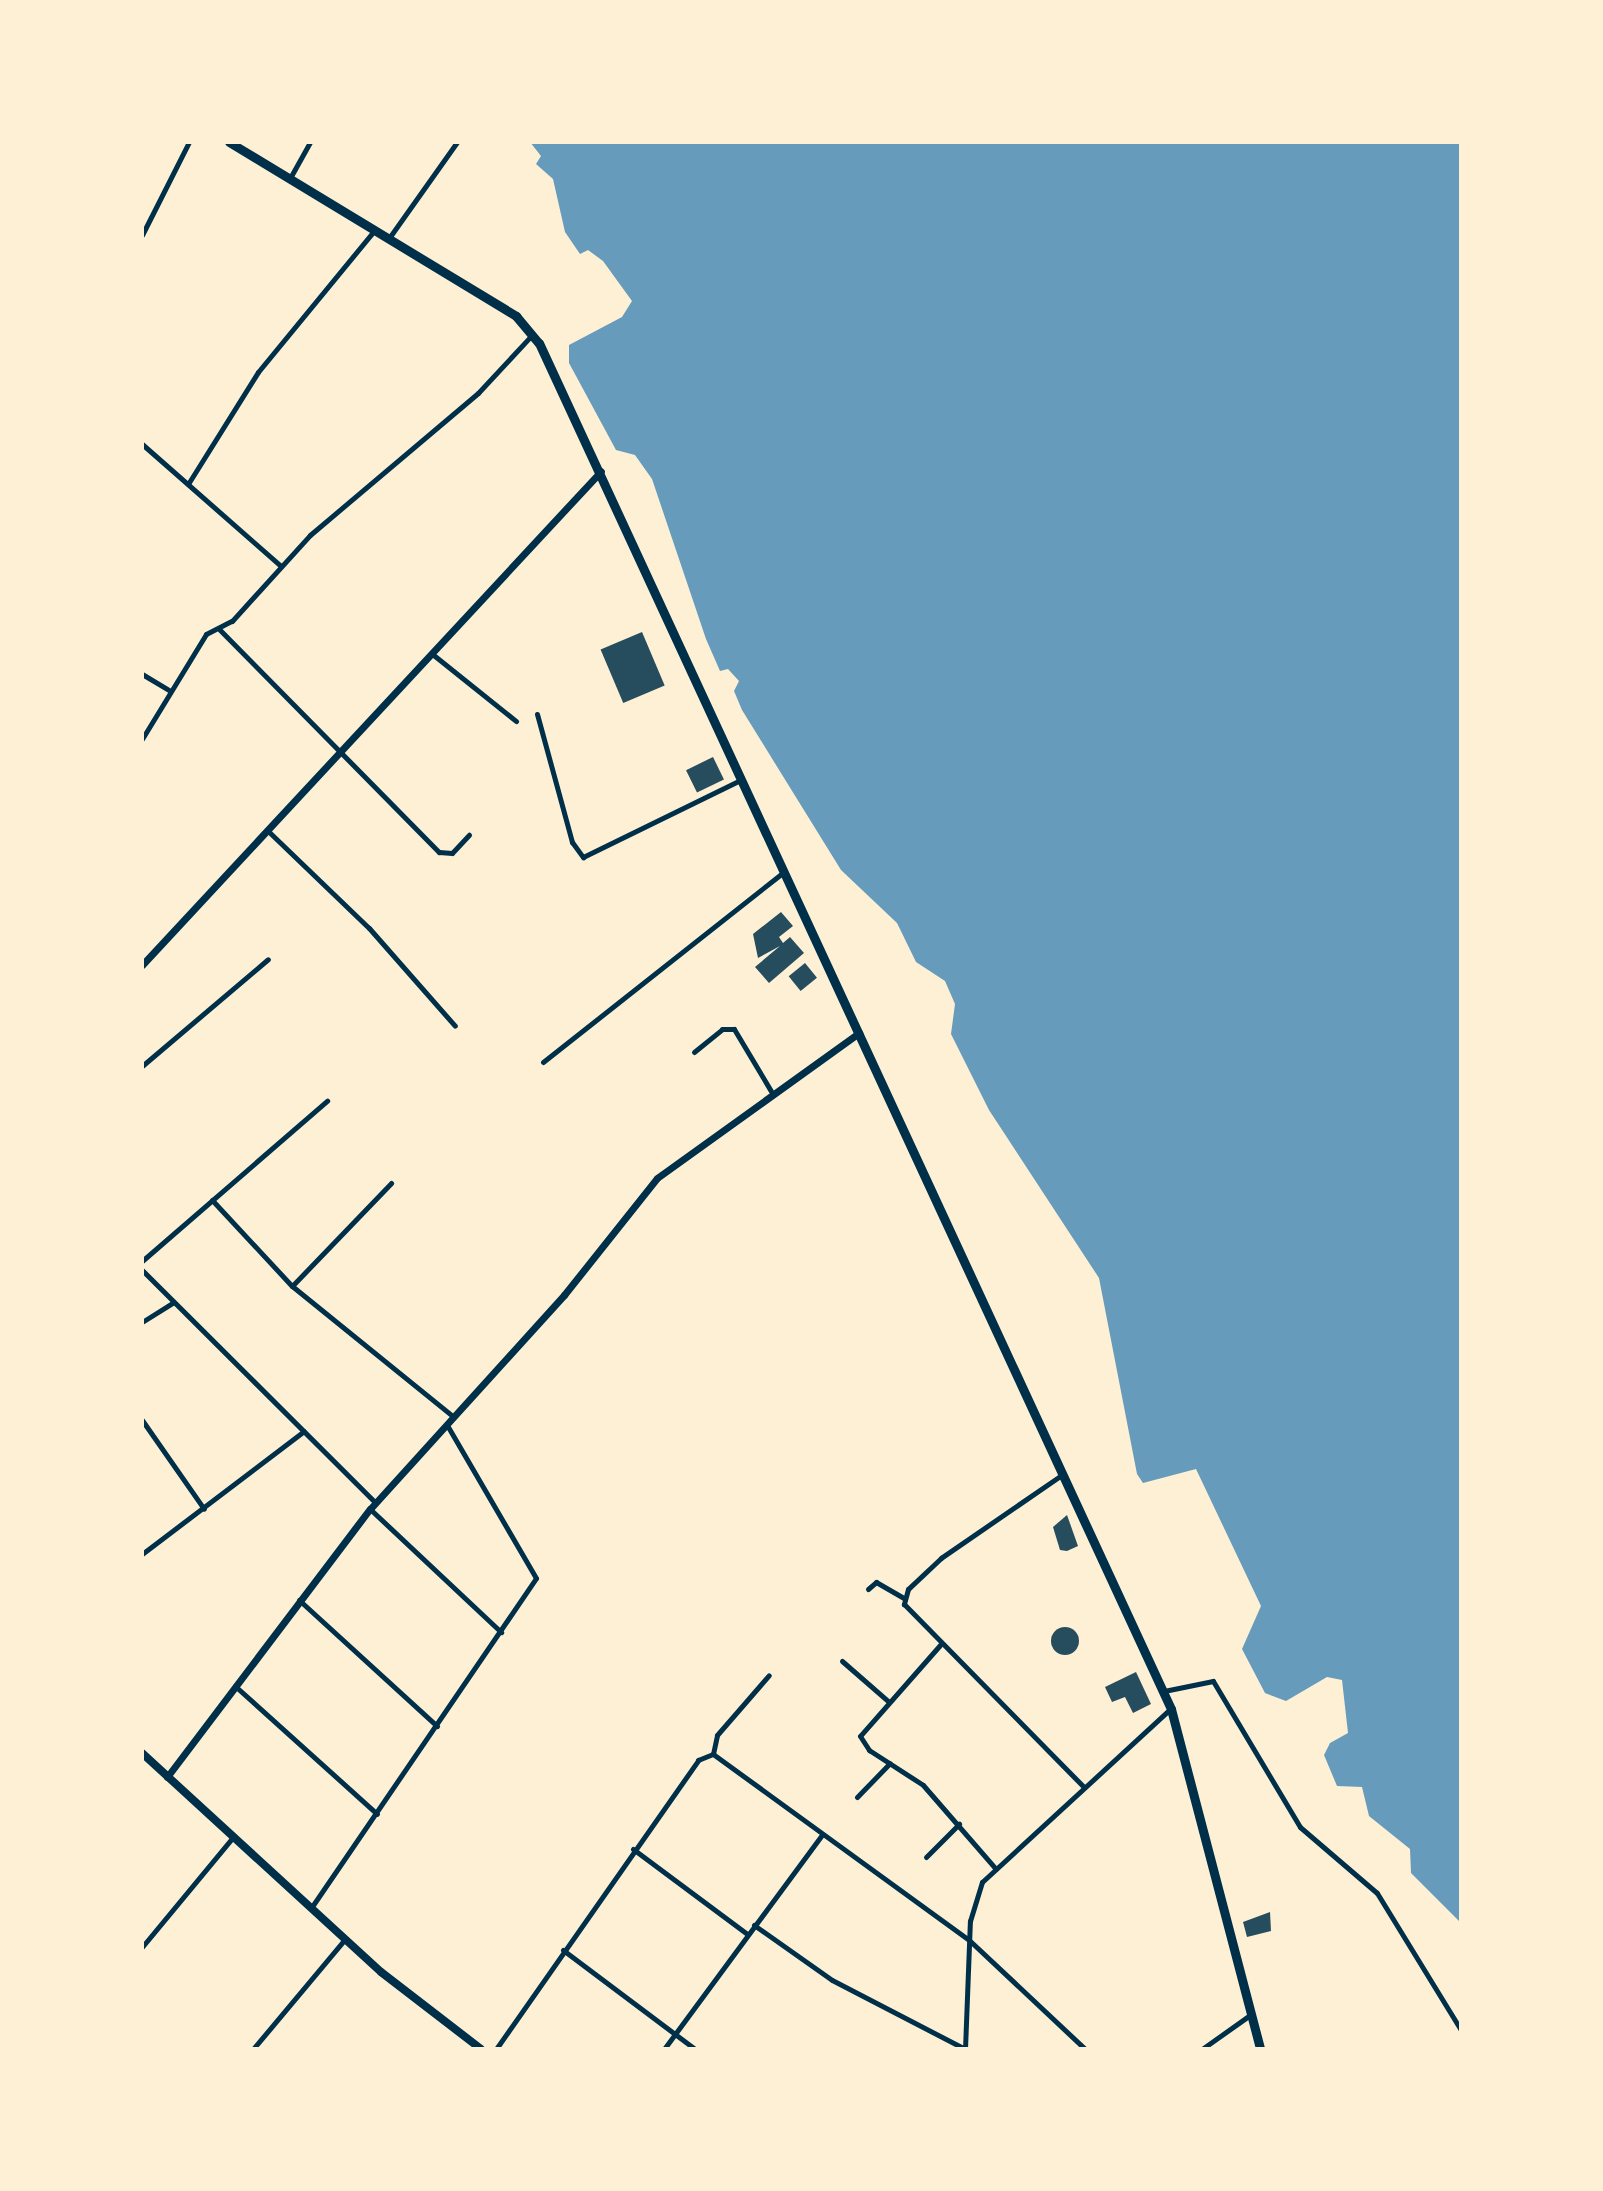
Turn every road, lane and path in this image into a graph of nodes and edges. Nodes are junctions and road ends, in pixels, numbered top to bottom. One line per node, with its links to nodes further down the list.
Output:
1 (189, 142): 7 (street)
2 (229, 142): 5 (main road)
3 (310, 142): 5 (street)
4 (457, 142): 8 (street)
5 (289, 179): 6 (main road)
6 (375, 230): 8 (main road); 12 (street)
7 (142, 235)
8 (389, 239): 9 (main road)
9 (533, 334): 11 (main road); 13 (street)
10 (142, 444): 12 (street)
11 (602, 470): 15 (street); 22 (main road)
12 (188, 484): 13 (street)
13 (281, 566): 14 (street)
14 (220, 630): 17 (street); 21 (street)
15 (431, 653): 19 (street); 21 (street)
16 (142, 674): 17 (street)
17 (169, 690): 20 (street)
18 (537, 714): 22 (street)
19 (516, 721)
20 (142, 739)
21 (339, 754): 23 (street); 24 (street)
22 (743, 779): 25 (main road)
23 (266, 830): 27 (street); 28 (street)
24 (469, 835)
25 (781, 874): 29 (main road); 31 (street)
26 (268, 959): 32 (street)
27 (142, 965)
28 (455, 1026)
29 (859, 1033): 33 (street); 46 (main road)
30 (694, 1052): 33 (street)
31 (543, 1062)
32 (142, 1066)
33 (771, 1091): 42 (street)
34 (327, 1101): 36 (street)
35 (391, 1183): 39 (street)
36 (212, 1200): 37 (street); 39 (street)
37 (142, 1261)
38 (142, 1270): 40 (street)
39 (292, 1286): 42 (street)
40 (172, 1303): 41 (street); 45 (street)
41 (142, 1322)
42 (454, 1417): 44 (street)
43 (142, 1420): 48 (street)
44 (447, 1425): 47 (street); 53 (street)
45 (304, 1431): 47 (street); 48 (street)
46 (1065, 1473): 51 (street); 58 (main road)
47 (373, 1506): 52 (street); 53 (street)
48 (204, 1509): 49 (street)
49 (142, 1554)
50 (868, 1589): 51 (street)
51 (904, 1598): 54 (street)
52 (298, 1599): 57 (street); 61 (street)
53 (501, 1632): 61 (street)
54 (940, 1645): 59 (street); 66 (street)
55 (842, 1661): 59 (street)
56 (769, 1675): 63 (street)
57 (234, 1685): 65 (street); 68 (street)
58 (1163, 1692): 60 (main road); 83 (street)
59 (888, 1701): 64 (street)
60 (1171, 1709): 66 (street); 82 (main road)
61 (437, 1726): 68 (street)
62 (142, 1753): 65 (main road)
63 (713, 1754): 70 (street); 72 (street)
64 (891, 1763): 67 (street); 69 (street)
65 (167, 1777): 71 (main road)
66 (1084, 1787): 74 (street)
67 (857, 1797)
68 (377, 1814): 75 (street)
69 (959, 1824): 73 (street); 74 (street)
70 (821, 1836): 76 (street); 79 (street)
71 (233, 1837): 75 (main road); 80 (street)
72 (633, 1849): 77 (street); 81 (street)
73 (926, 1857)
74 (996, 1869): 79 (street)
75 (310, 1909): 78 (main road)
76 (754, 1925): 77 (street); 90 (street)
77 (747, 1934): 84 (street)
78 (345, 1939): 85 (street); 86 (main road)
79 (969, 1940): 90 (street); 91 (street)
80 (142, 1947)
81 (563, 1950): 84 (street); 87 (street)
82 (1252, 2013): 92 (street); 93 (main road)
83 (1461, 2030)
84 (675, 2034): 88 (street); 89 (street)
85 (253, 2049)
86 (481, 2049)
87 (496, 2049)
88 (664, 2049)
89 (695, 2049)
90 (965, 2049)
91 (1085, 2049)
92 (1202, 2049)
93 (1260, 2049)

